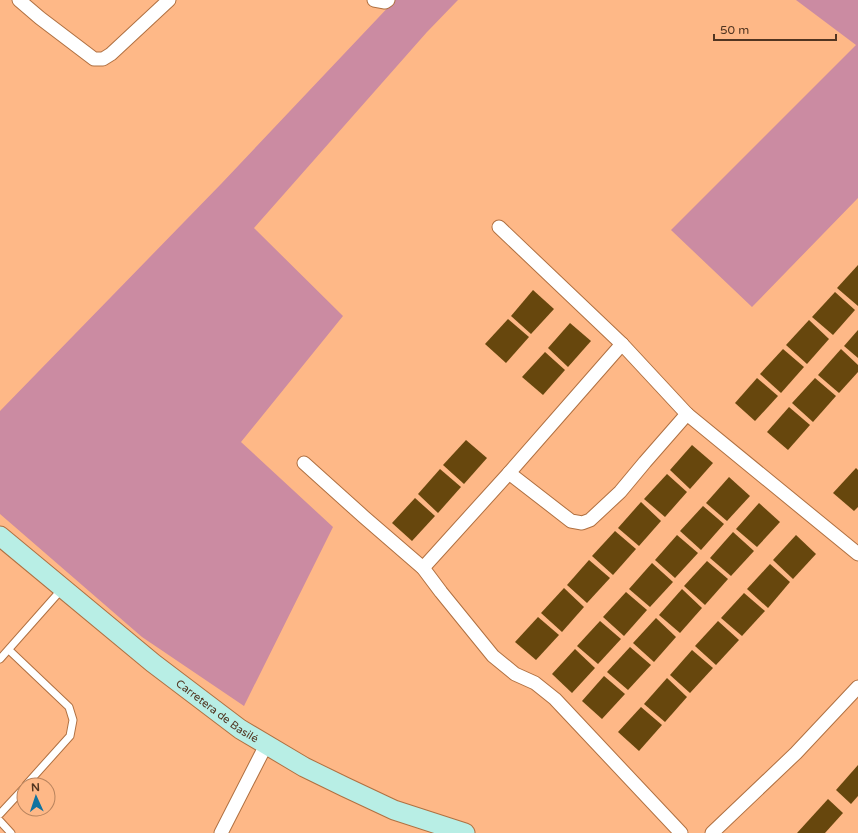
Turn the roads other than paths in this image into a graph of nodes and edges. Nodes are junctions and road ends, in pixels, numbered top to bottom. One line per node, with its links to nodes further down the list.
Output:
1 (19, 0): 2 (street)
2 (169, 0)
3 (374, 0): 4 (street)
4 (388, 0)
5 (499, 227): 6 (street)
6 (622, 344): 7 (street); 9 (street)
7 (687, 414): 9 (street); 11 (street)
8 (304, 463): 12 (street)
9 (509, 473): 12 (street)
10 (0, 536): 13 (street, Carretera de Basilé)
11 (858, 554)
12 (423, 568): 25 (street)
13 (62, 589): 14 (lane); 17 (street, Carretera de Basilé)
14 (9, 650): 15 (lane); 18 (lane)
15 (0, 659)
16 (858, 687): 26 (street)
17 (266, 745): 23 (street); 24 (street, Carretera de Basilé)
18 (33, 777)
19 (16, 797): 20 (lane)
20 (0, 814)
21 (0, 821): 22 (lane)
22 (11, 833)
23 (221, 833)
24 (465, 833)
25 (681, 833)
26 (712, 833)

